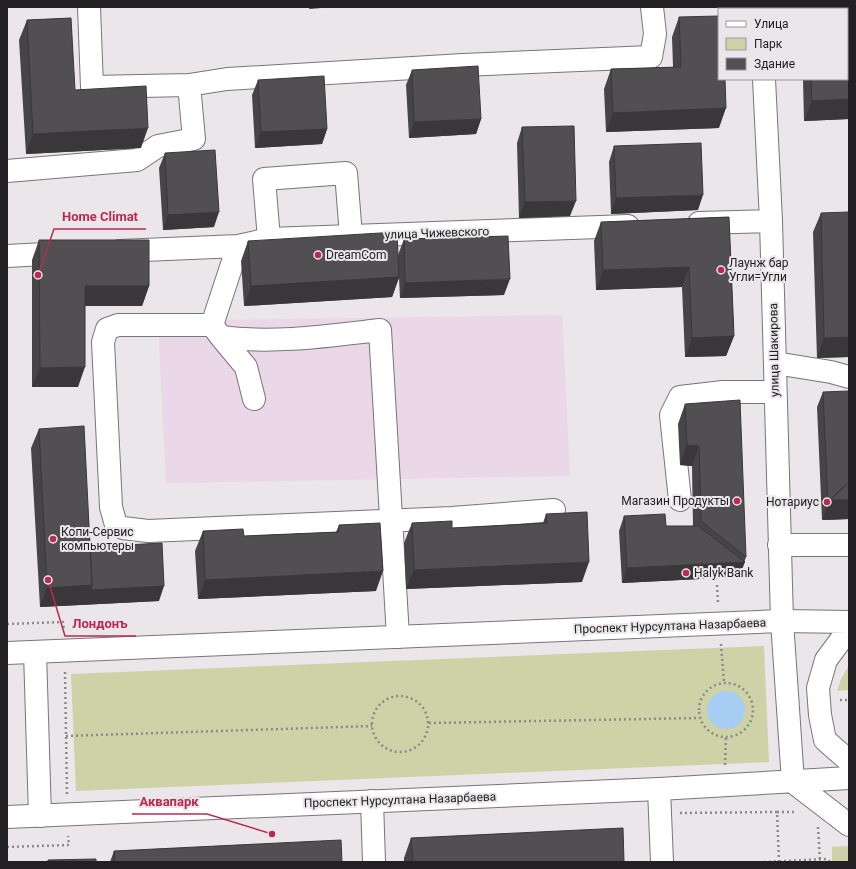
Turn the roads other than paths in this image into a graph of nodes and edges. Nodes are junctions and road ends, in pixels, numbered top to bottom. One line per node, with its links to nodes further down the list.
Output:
1 (88, 7): 4 (main road)
2 (652, 7): 4 (main road)
3 (764, 80): 6 (main road, улица Шакирова)
4 (189, 85): 5 (main road)
5 (7, 171)
6 (771, 221): 7 (main road); 14 (main road, улица Шакирова)
7 (676, 224)
8 (644, 225): 9 (main road, улица Чижевского)
9 (351, 236): 10 (main road, улица Чижевского); 10 (main road)
10 (269, 239): 11 (main road, улица Чижевского)
11 (238, 246): 12 (main road, улица Чижевского); 13 (main road)
12 (7, 256)
13 (216, 331): 17 (main road); 20 (main road); 20 (main road)
14 (775, 363): 15 (main road); 16 (main road, улица Шакирова)
15 (849, 377)
16 (775, 392): 18 (main road); 21 (main road, улица Шакирова)
17 (254, 399)
18 (680, 500)
19 (554, 510): 20 (main road)
20 (390, 520): 26 (main road)
21 (779, 545): 22 (main road); 23 (main road, улица Шакирова)
22 (849, 545)
23 (782, 621): 24 (main road, Проспект Нурсултана Назарбаева); 26 (main road, Проспект Нурсултана Назарбаева); 31 (main road, Проспект Нурсултана Назарбаева)
24 (849, 622)
25 (849, 629): 29 (main road)
26 (398, 637): 27 (main road, Проспект Нурсултана Назарбаева)
27 (35, 652): 28 (main road, Проспект Нурсултана Назарбаева); 35 (main road)
28 (7, 653)
29 (825, 740): 30 (main road); 32 (main road)
30 (849, 761)
31 (793, 782): 32 (main road); 33 (main road, Проспект Нурсултана Назарбаева); 37 (main road)
32 (845, 784)
33 (659, 789): 34 (main road, Проспект Нурсултана Назарбаева); 39 (main road)
34 (372, 801): 35 (main road, Проспект Нурсултана Назарбаева); 38 (main road)
35 (40, 816): 36 (main road, Проспект Нурсултана Назарбаева)
36 (7, 817)
37 (849, 825)
38 (374, 862)
39 (662, 862)

